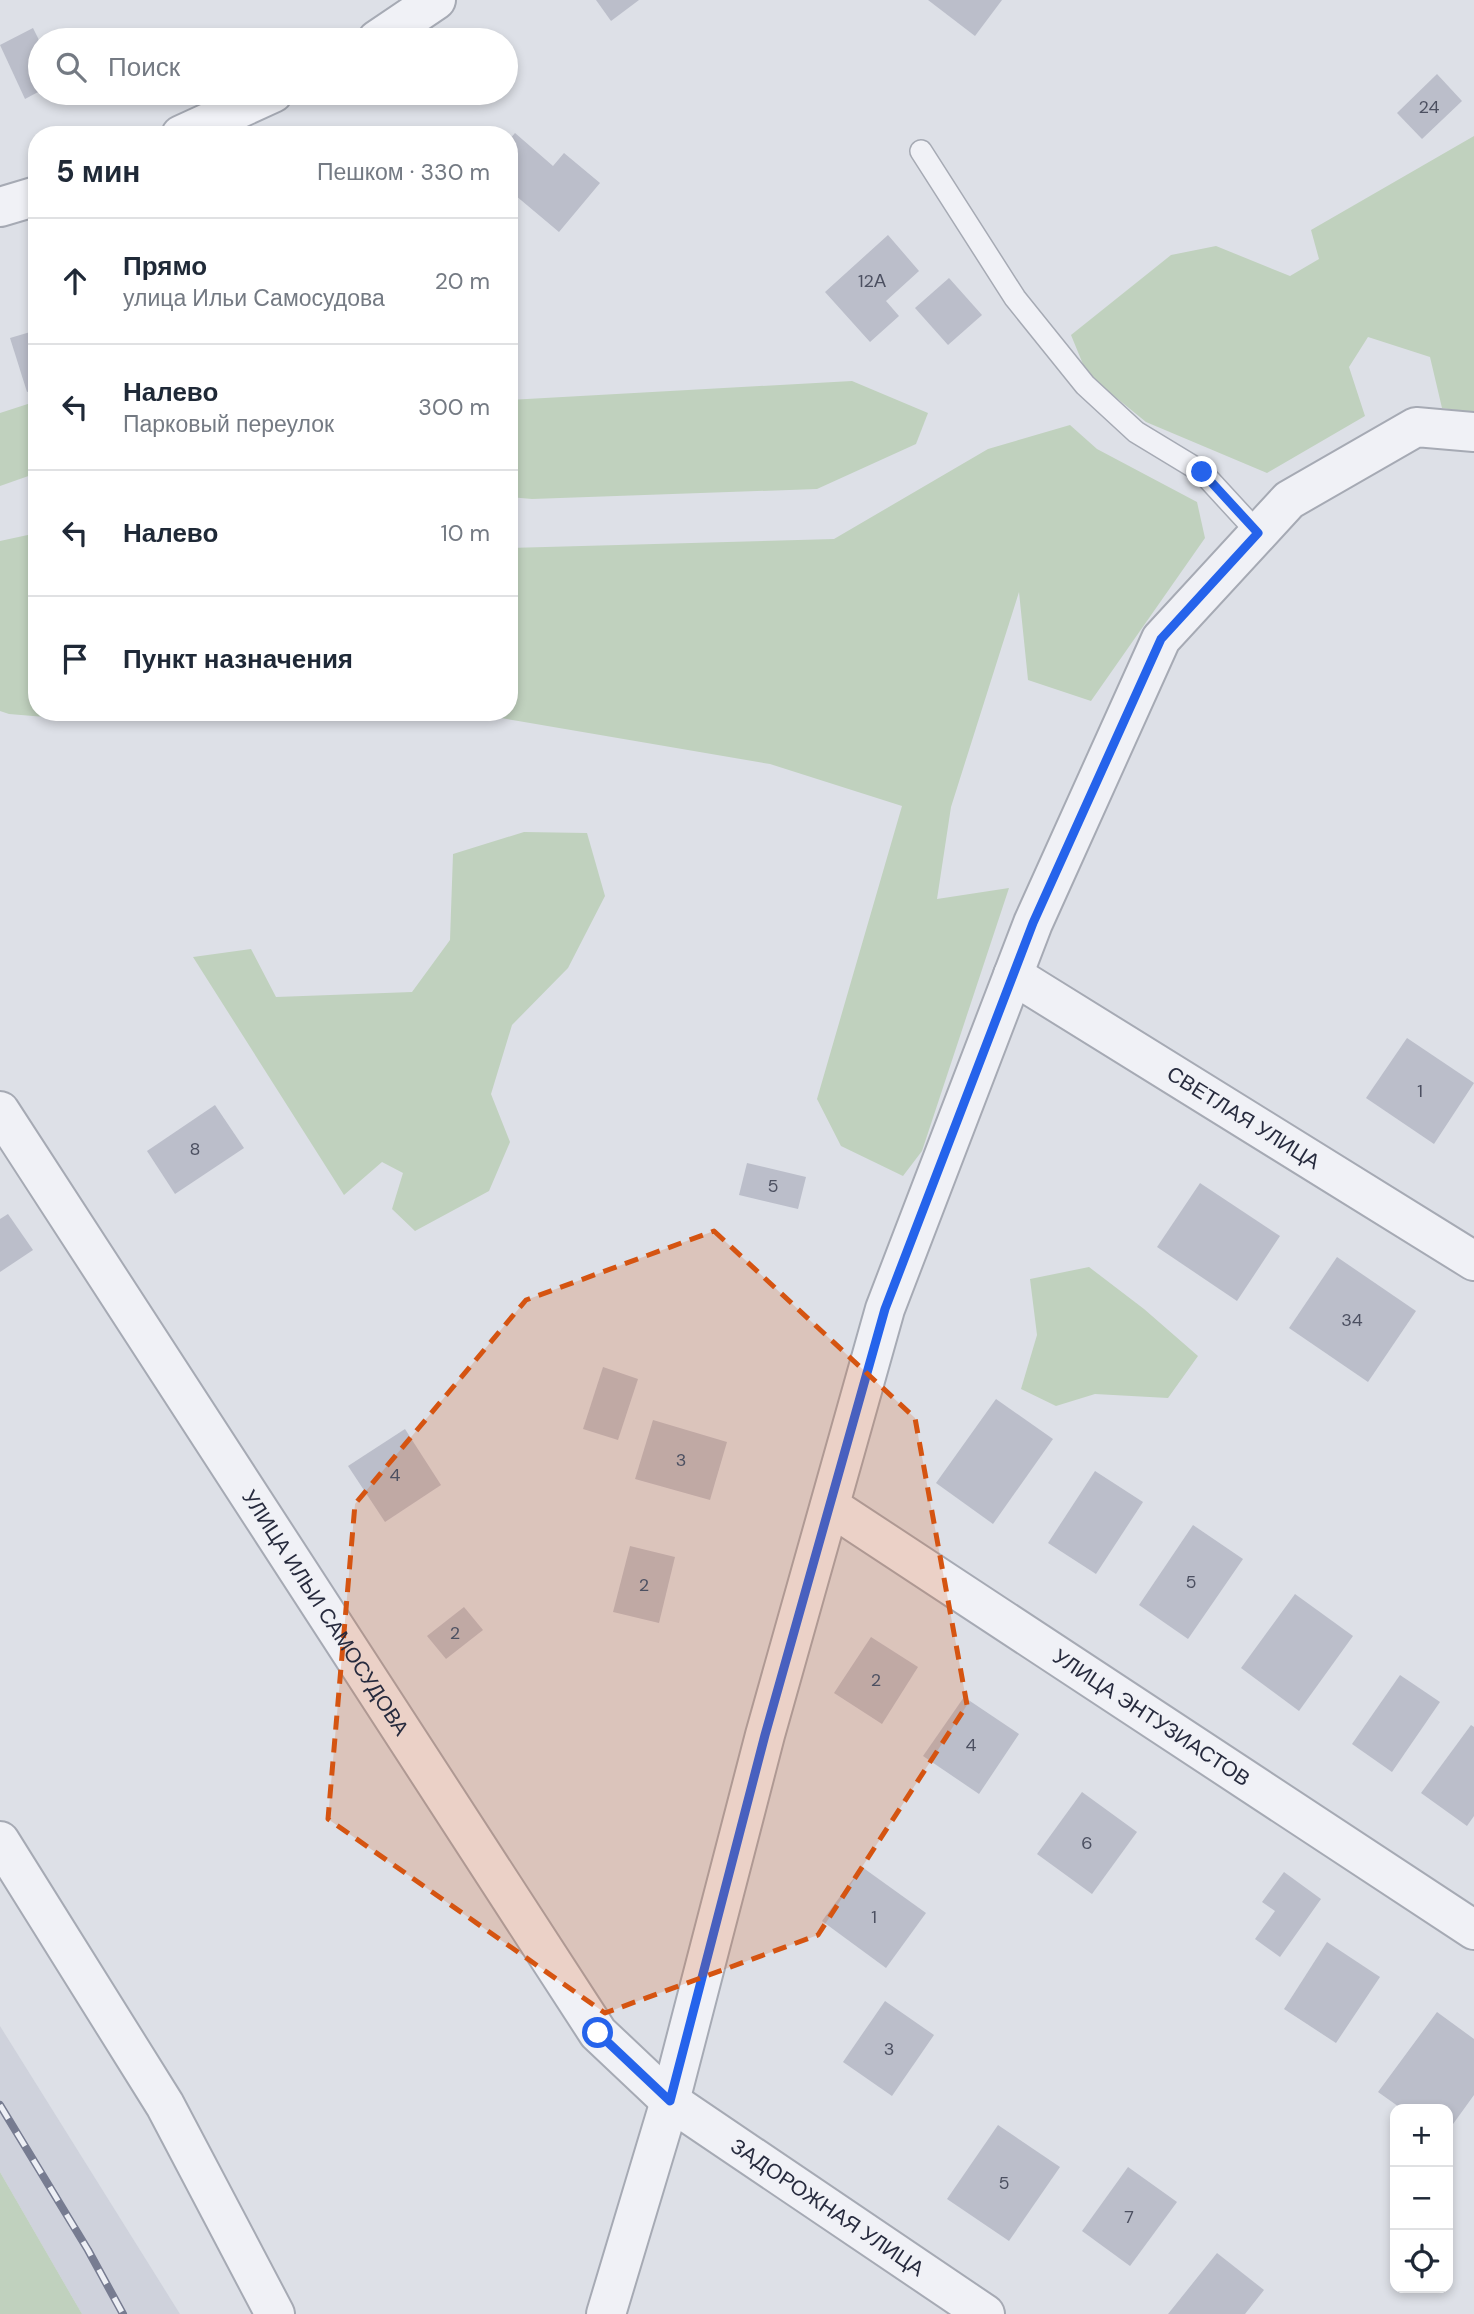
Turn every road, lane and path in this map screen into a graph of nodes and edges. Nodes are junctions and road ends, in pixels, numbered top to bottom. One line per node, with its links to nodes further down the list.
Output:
1 (436, 0): 2 (street)
2 (395, 28)
3 (247, 105): 4 (street)
4 (201, 126)
5 (921, 151): 9 (lane)
6 (28, 199): 7 (street)
7 (0, 207)
8 (1474, 432): 9 (street)
9 (1258, 533): 10 (street)
10 (1013, 975): 12 (street, СВЕТЛАЯ УЛИЦА); 13 (street)
11 (0, 1111): 16 (street, УЛИЦА ИЛЬИ САМОСУДОВА)
12 (1474, 1261)
13 (830, 1506): 15 (street, УЛИЦА ЭНТУЗИАСТОВ); 16 (street)
14 (0, 1841): 17 (street)
15 (1474, 1930)
16 (670, 2101): 18 (street); 19 (street, ЗАДОРОЖНАЯ УЛИЦА)
17 (275, 2314)
18 (606, 2314)
19 (985, 2314)

